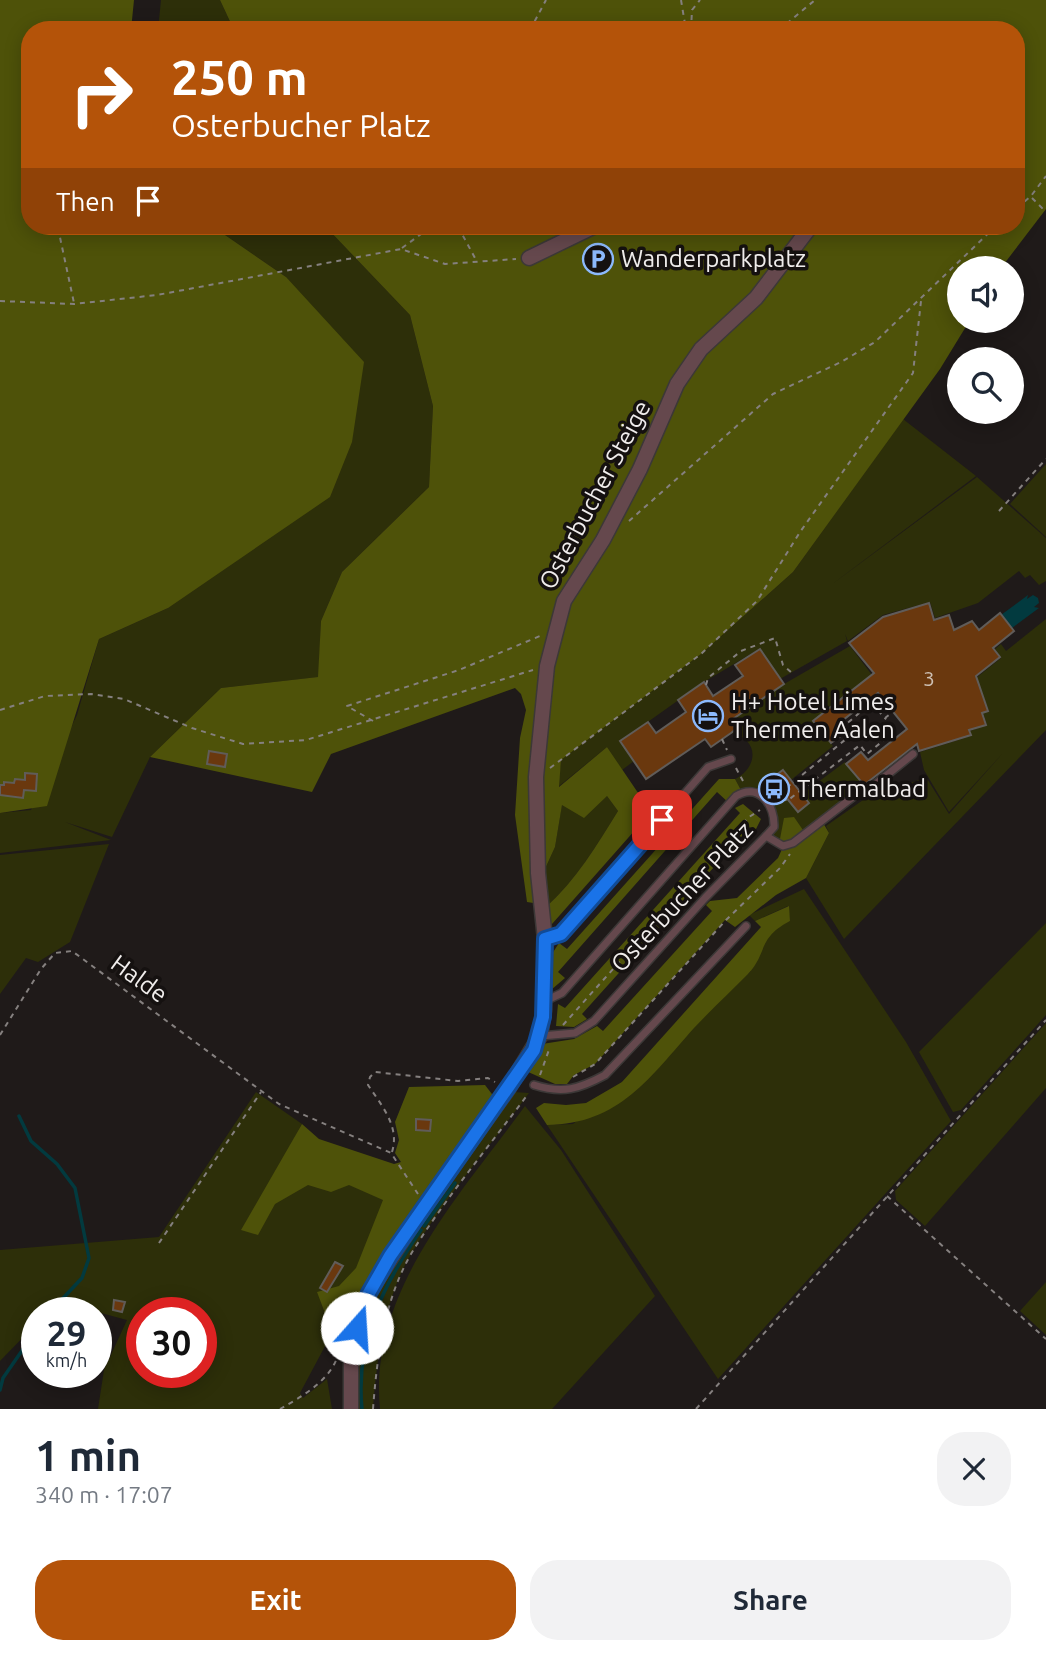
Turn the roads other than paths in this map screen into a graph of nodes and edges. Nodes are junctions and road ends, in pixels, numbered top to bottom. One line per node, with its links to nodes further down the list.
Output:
1 (576, 235): 3 (street)
2 (804, 235): 8 (street, Osterbucher Steige)
3 (529, 258)
4 (912, 754): 6 (lane)
5 (731, 759): 8 (lane)
6 (766, 836): 9 (lane, Osterbucher Platz); 10 (lane, Osterbucher Platz)
7 (746, 926): 11 (lane)
8 (545, 939): 9 (street, Osterbucher Steige)
9 (544, 1001): 10 (street, Osterbucher Steige)
10 (547, 1035): 12 (street, Osterbucher Steige)
11 (534, 1086)
12 (351, 1409)

